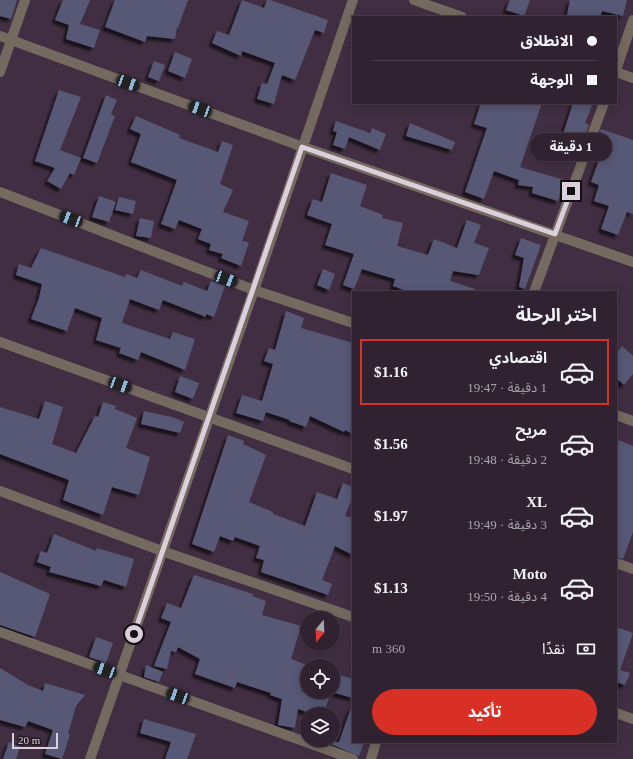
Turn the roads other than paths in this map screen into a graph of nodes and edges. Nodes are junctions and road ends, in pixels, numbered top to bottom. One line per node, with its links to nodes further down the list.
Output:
1 (25, 0): 7 (street)
2 (352, 0): 13 (street)
3 (414, 0): 4 (street)
4 (459, 16)
5 (633, 20): 8 (street)
6 (0, 36): 7 (street)
7 (11, 40): 10 (street); 13 (street)
8 (617, 68)
9 (617, 71): 11 (street)
10 (0, 72)
11 (633, 78)
12 (604, 104): 15 (street)
13 (302, 147): 15 (street); 17 (street)
14 (0, 192): 17 (street)
15 (555, 234): 16 (street); 18 (street)
16 (633, 262)
17 (254, 290): 19 (street); 22 (street)
18 (534, 291)
19 (352, 323)
20 (0, 342): 22 (street)
21 (617, 415): 23 (street)
22 (209, 418): 24 (street); 26 (street)
23 (633, 422)
24 (352, 469)
25 (0, 491): 26 (street)
26 (162, 552): 29 (street); 31 (street)
27 (617, 563): 28 (street)
28 (633, 569)
29 (352, 617)
30 (0, 632): 31 (street)
31 (120, 675): 35 (street); 36 (street)
32 (617, 713): 33 (street)
33 (633, 719)
34 (376, 743): 37 (street)
35 (90, 759)
36 (353, 759)
37 (371, 759)

